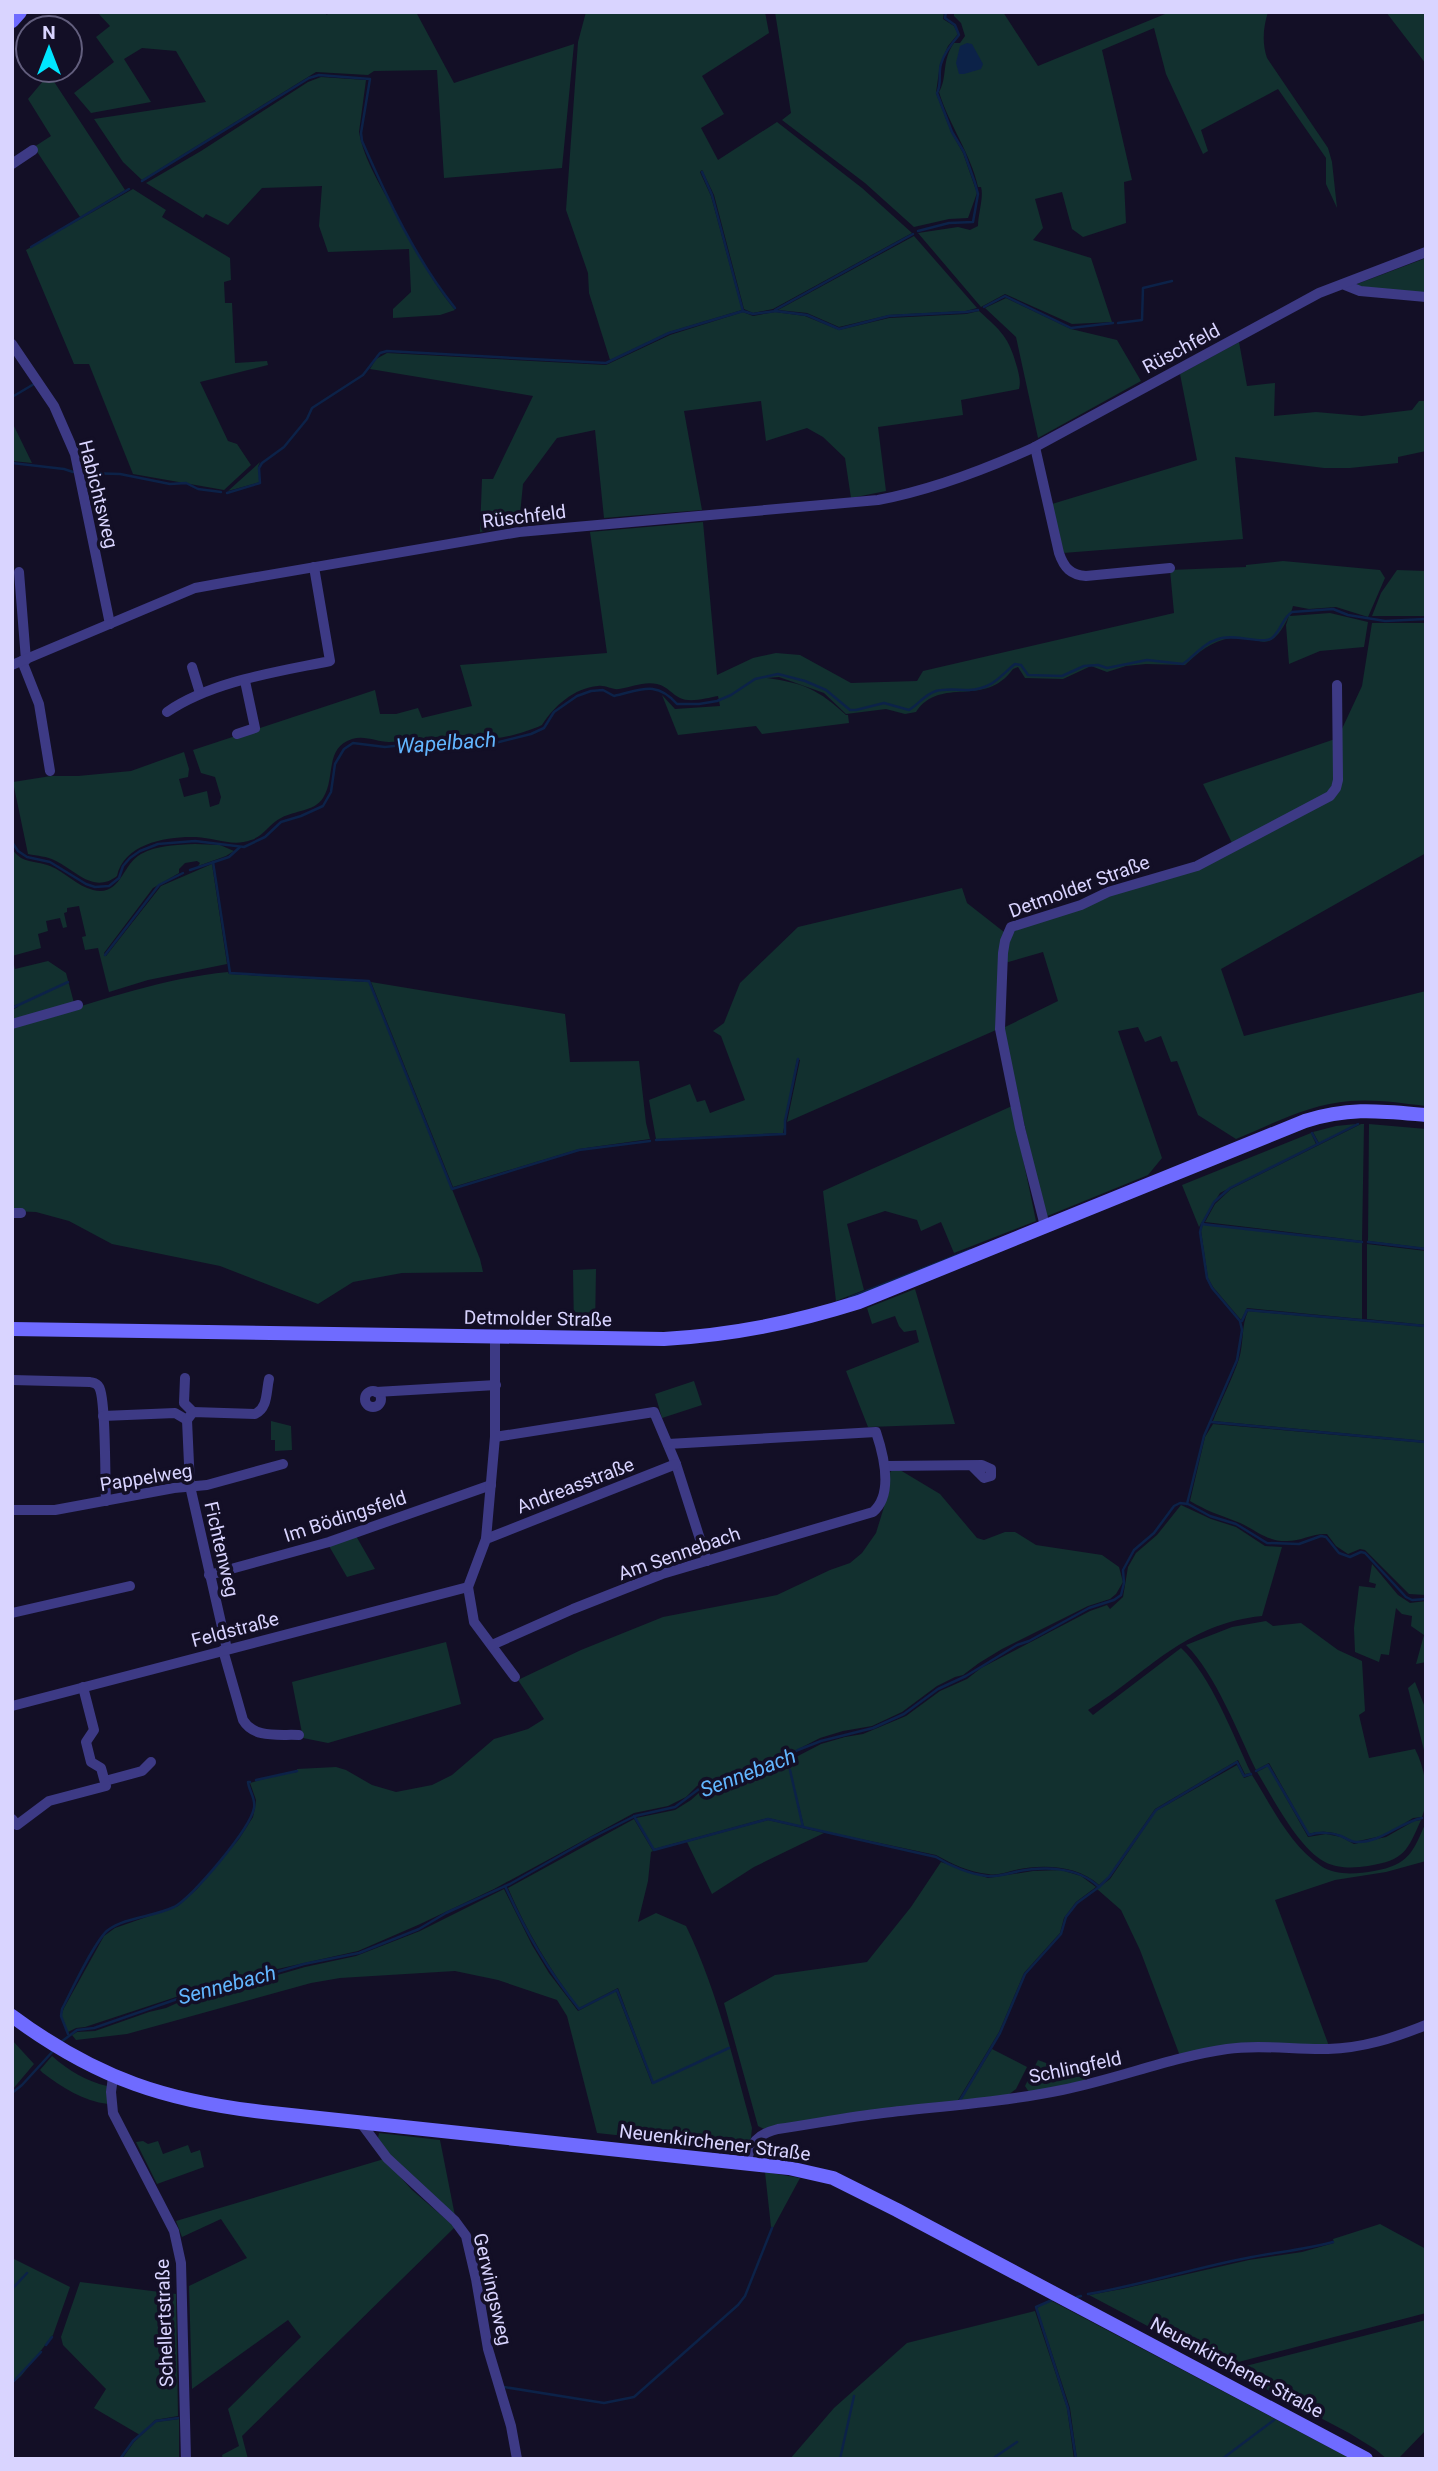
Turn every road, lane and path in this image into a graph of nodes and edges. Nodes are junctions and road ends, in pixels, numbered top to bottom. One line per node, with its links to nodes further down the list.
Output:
1 (20, 12): 2 (main road)
2 (12, 21)
3 (33, 150): 4 (street)
4 (12, 164)
5 (1426, 252): 6 (street, Rüschfeld)
6 (1345, 285): 7 (street); 9 (street, Rüschfeld)
7 (1426, 297)
8 (12, 344): 13 (street, Habichtsweg)
9 (1035, 447): 10 (street, Rüschfeld); 11 (street)
10 (314, 567): 13 (street, Rüschfeld); 16 (street)
11 (1170, 568)
12 (19, 572): 14 (street)
13 (110, 624): 14 (street, Rüschfeld)
14 (20, 662): 21 (street)
15 (192, 667): 18 (street)
16 (245, 681): 18 (street); 20 (street)
17 (1337, 685): 25 (street, Detmolder Straße)
18 (200, 692): 19 (street)
19 (167, 712)
20 (237, 734)
21 (50, 771)
22 (78, 1005): 23 (street)
23 (12, 1024)
24 (1426, 1115): 25 (main road, Detmolder Straße)
25 (1045, 1226): 27 (main road, Detmolder Straße)
26 (12, 1329): 27 (main road, Detmolder Straße)
27 (495, 1336): 31 (street)
28 (186, 1378): 34 (street, Fichtenweg)
29 (269, 1379): 34 (street)
30 (12, 1380): 33 (street)
31 (495, 1385): 32 (street); 35 (street)
32 (376, 1392)
33 (103, 1416): 34 (street); 43 (street)
34 (189, 1416): 42 (street, Fichtenweg)
35 (495, 1437): 36 (street); 41 (street)
36 (668, 1444): 38 (street); 39 (street, Am Sennebach)
37 (283, 1464): 42 (street, Pappelweg)
38 (676, 1464): 45 (street, Andreasstraße); 46 (street)
39 (886, 1466): 40 (street); 46 (street, Am Sennebach)
40 (972, 1466)
41 (491, 1485): 45 (street); 47 (street, Im Bödingsfeld)
42 (190, 1486): 43 (street, Pappelweg); 47 (street, Fichtenweg)
43 (106, 1501): 44 (street, Pappelweg)
44 (12, 1510)
45 (486, 1539): 49 (street)
46 (707, 1561): 51 (street, Am Sennebach)
47 (209, 1575): 52 (street, Fichtenweg)
48 (130, 1587): 50 (street)
49 (468, 1587): 51 (street); 52 (street, Feldstraße)
50 (12, 1613)
51 (492, 1645): 53 (street)
52 (225, 1649): 54 (street, Feldstraße); 56 (street, Fichtenweg)
53 (515, 1677)
54 (83, 1687): 55 (street, Feldstraße); 58 (street)
55 (12, 1706)
56 (299, 1735)
57 (151, 1762): 58 (street)
58 (105, 1781): 59 (street)
59 (12, 1819)
60 (12, 2017): 62 (main road, Neuenkirchener Straße)
61 (1426, 2025): 64 (street, Schlingfeld)
62 (113, 2077): 63 (main road, Neuenkirchener Straße); 65 (street, Schellertstraße)
63 (360, 2123): 64 (main road, Neuenkirchener Straße); 66 (street, Gerwingsweg)
64 (747, 2163): 67 (main road, Neuenkirchener Straße)
65 (186, 2459)
66 (517, 2459)
67 (1366, 2459)

